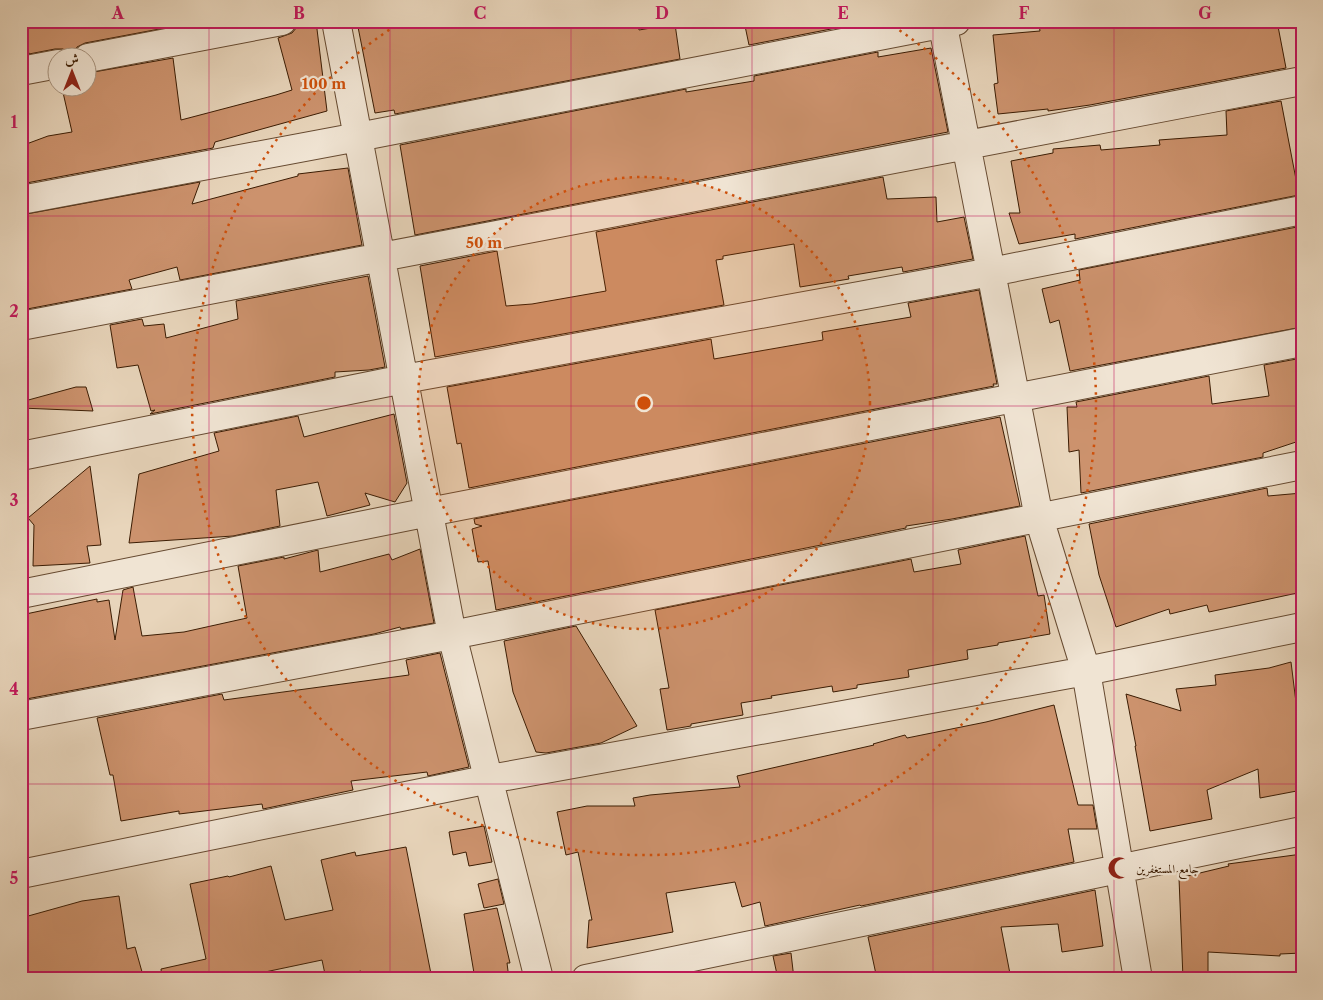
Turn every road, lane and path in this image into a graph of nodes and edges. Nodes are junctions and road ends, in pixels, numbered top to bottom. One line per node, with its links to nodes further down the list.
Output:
1 (282, 21): 4 (street)
2 (336, 21): 8 (street)
3 (947, 22): 8 (street); 9 (street)
4 (98, 56)
5 (48, 66): 6 (street)
6 (21, 71)
7 (1302, 81): 9 (street)
8 (358, 137): 10 (street); 12 (street)
9 (966, 144): 12 (street); 13 (street)
10 (21, 200)
11 (1302, 210): 13 (street)
12 (381, 259): 14 (street); 16 (street)
13 (991, 272): 16 (street); 17 (street)
14 (21, 326)
15 (1302, 342): 17 (street)
16 (404, 379): 18 (street); 20 (street)
17 (1016, 398): 20 (street); 21 (street)
18 (21, 456)
19 (1302, 465): 21 (street)
20 (428, 512): 22 (street); 24 (street)
21 (1040, 518): 24 (street); 25 (street)
22 (21, 594)
23 (1302, 627): 25 (street)
24 (452, 635): 26 (street); 27 (street)
25 (1086, 671): 27 (street); 29 (street)
26 (21, 716)
27 (490, 779): 30 (street); 31 (street)
28 (1302, 831): 29 (street)
29 (1119, 868): 32 (street); 33 (street)
30 (21, 874)
31 (539, 979)
32 (586, 979)
33 (1138, 979)

